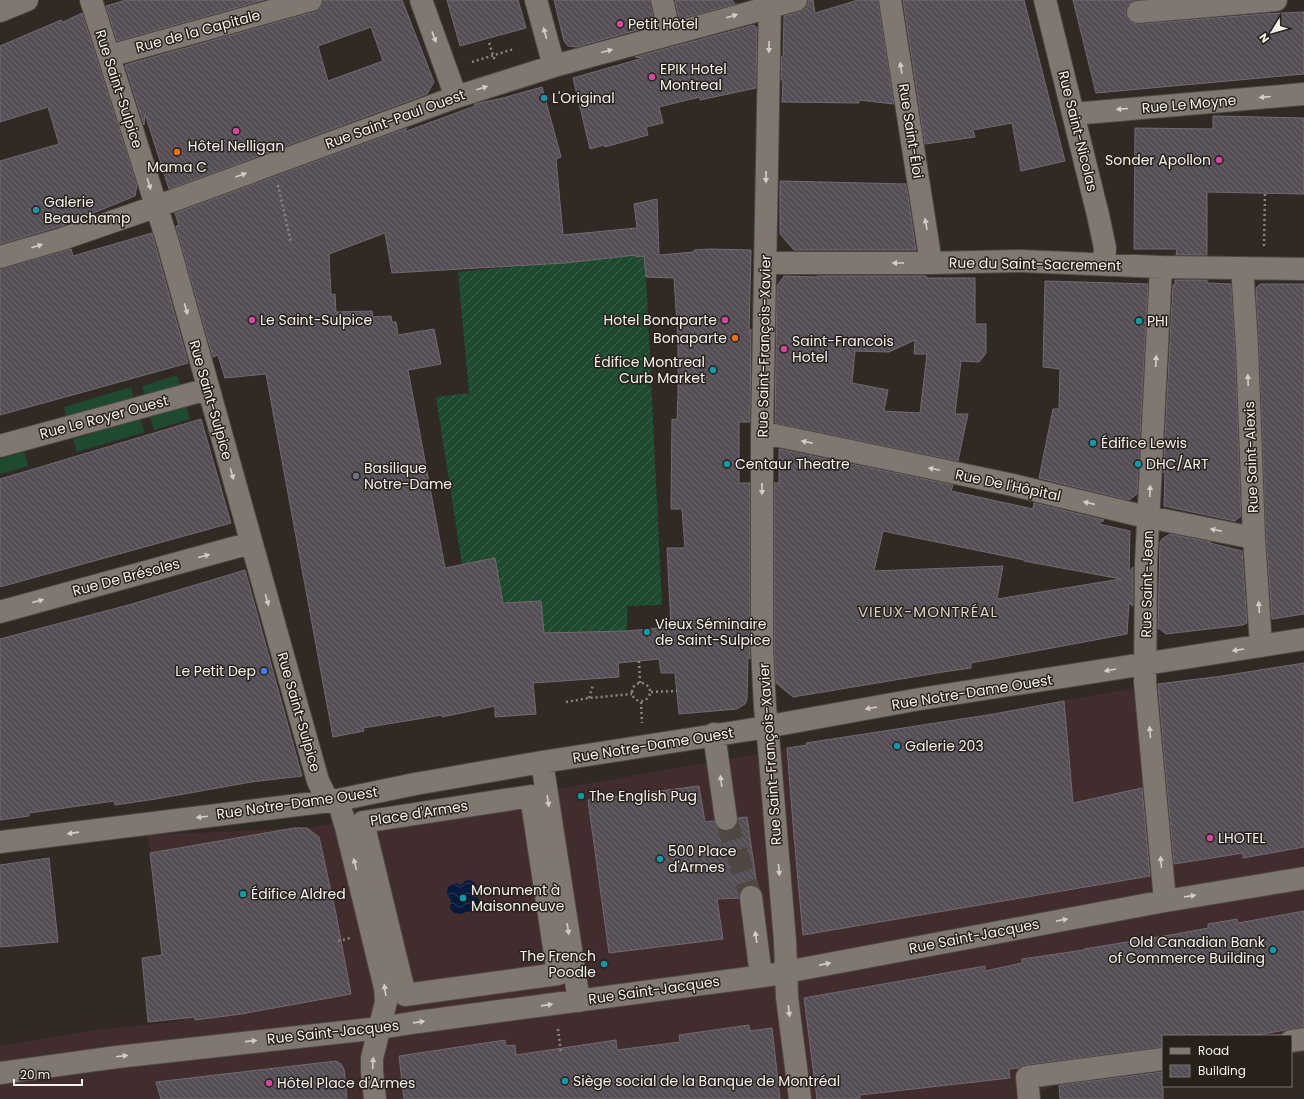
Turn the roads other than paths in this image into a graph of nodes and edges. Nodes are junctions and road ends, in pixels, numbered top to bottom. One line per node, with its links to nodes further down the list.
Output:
1 (27, 0): 12 (street)
2 (91, 0): 15 (street, Rue Saint-Sulpice)
3 (311, 0): 15 (street, Rue de la Capitale)
4 (421, 0): 18 (street, one-way to 18)
5 (536, 0): 16 (street, one-way to 5)
6 (662, 0): 14 (street)
7 (796, 0): 11 (street, Rue Saint-Paul Ouest)
8 (890, 0): 22 (street, Rue Saint-Éloi, one-way to 8)
9 (1045, 0): 19 (street, Rue Saint-Nicolas)
10 (1276, 0): 13 (street)
11 (770, 4): 14 (street, Rue Saint-Paul Ouest, one-way to 11); 23 (street, Rue Saint-François-Xavier, one-way to 23)
12 (0, 11)
13 (1138, 12)
14 (670, 34): 16 (street, Rue Saint-Paul Ouest, one-way to 14)
15 (109, 56): 20 (street, Rue Saint-Sulpice, one-way to 20)
16 (554, 66): 18 (street, Rue Saint-Paul Ouest, one-way to 16)
17 (1304, 94): 19 (street, Rue Le Moyne, one-way to 19)
18 (456, 97): 20 (street, Rue Saint-Paul Ouest, one-way to 18)
19 (1073, 114): 24 (street, Rue Saint-Nicolas)
20 (156, 206): 21 (street, Rue Saint-Paul Ouest, one-way to 20); 28 (street, Rue Saint-Sulpice, one-way to 28)
21 (0, 258)
22 (931, 262): 23 (street, Rue du Saint-Sacrement, one-way to 23); 24 (street, Rue du Saint-Sacrement)
23 (766, 263): 29 (street, Rue Saint-François-Xavier)
24 (1104, 264): 25 (street, Rue du Saint-Sacrement)
25 (1161, 266): 26 (street, Rue du Saint-Sacrement); 31 (street, Rue Saint-Jean, one-way to 25)
26 (1243, 268): 27 (street, Rue du Saint-Sacrement); 32 (street, Rue Saint-Alexis, one-way to 26)
27 (1304, 269)
28 (208, 389): 30 (street, Rue Le Royer Ouest); 33 (street, Rue Saint-Sulpice, one-way to 33)
29 (762, 435): 31 (street, Rue De l'Hôpital, one-way to 29); 38 (street, Rue Saint-François-Xavier, one-way to 38)
30 (0, 446)
31 (1149, 517): 32 (street, Rue De l'Hôpital, one-way to 31); 37 (street, Rue Saint-Jean)
32 (1254, 538): 36 (street, Rue Saint-Alexis, one-way to 32)
33 (251, 543): 34 (street, Rue De Brésoles, one-way to 33); 41 (street, Rue Saint-Sulpice, one-way to 41)
34 (0, 612)
35 (1304, 639): 36 (street, Rue Notre-Dame Ouest)
36 (1261, 646): 37 (street, Rue Notre-Dame Ouest, one-way to 37)
37 (1146, 664): 38 (street, Rue Notre-Dame Ouest, one-way to 38); 46 (street, Rue Saint-Jean, one-way to 37)
38 (766, 726): 39 (street, Rue Notre-Dame Ouest); 47 (street, Rue Saint-François-Xavier, one-way to 47)
39 (714, 734): 40 (street, Rue Notre-Dame Ouest); 42 (street, one-way to 39)
40 (542, 762): 41 (street, Rue Notre-Dame Ouest); 50 (street, one-way to 50)
41 (333, 800): 43 (street, Rue Notre-Dame Ouest, one-way to 43); 51 (street, one-way to 41)
42 (726, 820)
43 (0, 842)
44 (1304, 878): 46 (street, Rue Saint-Jacques, one-way to 44)
45 (751, 897): 49 (street, one-way to 45)
46 (1165, 901): 47 (street, Rue Saint-Jacques, one-way to 46)
47 (786, 972): 49 (street, Rue Saint-Jacques); 57 (street, Rue Saint-François-Xavier, one-way to 57)
48 (558, 974): 48 (street, Place d'Armes)
49 (761, 976): 50 (street, Rue Saint-Jacques)
50 (580, 1001): 51 (street, Rue Saint-Jacques, one-way to 50)
51 (380, 1028): 55 (street, Rue Saint-Jacques, one-way to 51); 56 (street, one-way to 51)
52 (1304, 1039): 53 (street)
53 (1292, 1041)
54 (1162, 1059): 58 (street)
55 (0, 1073)
56 (375, 1099)
57 (800, 1099)
58 (1029, 1099)

